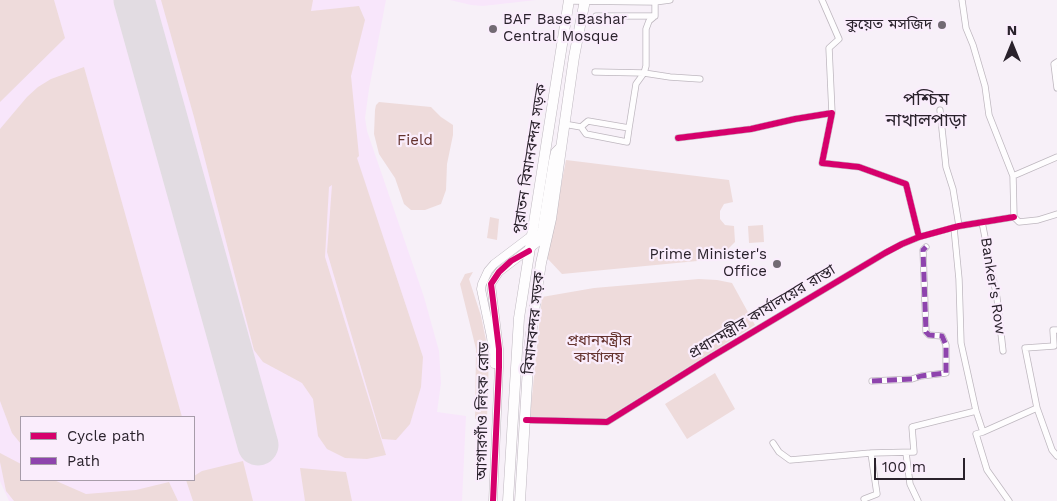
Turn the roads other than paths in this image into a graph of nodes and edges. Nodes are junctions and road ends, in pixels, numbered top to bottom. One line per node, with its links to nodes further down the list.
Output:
1 (569, 0): 5 (street); 27 (highway, পুরাতন বিমানবন্দর সড়ক)
2 (670, 0): 6 (street)
3 (822, 0): 15 (street)
4 (962, 0): 22 (street)
5 (585, 1): 6 (street); 16 (highway, বিমানবন্দর সড়ক)
6 (655, 1): 8 (street)
7 (596, 16): 8 (street)
8 (655, 16): 11 (street)
9 (1057, 62): 13 (street)
10 (595, 72): 11 (street)
11 (644, 73): 12 (street); 18 (street)
12 (700, 79)
13 (1057, 88)
14 (940, 110): 26 (street)
15 (832, 113): 19 (street); 28 (street)
16 (564, 124): 17 (street); 20 (highway, বিমানবন্দর সড়ক)
17 (581, 127): 18 (street); 18 (street)
18 (629, 128)
19 (678, 138)
20 (561, 146): 30 (main road, বিমানবন্দর সড়ক); 31 (highway, বিমানবন্দর সড়ক)
21 (1057, 157): 22 (street)
22 (1013, 176): 24 (street)
23 (1057, 214): 24 (street, প্রধানমন্ত্রীর কার্যালয়ের রাস্তা)
24 (1014, 217): 25 (street, প্রধানমন্ত্রীর কার্যালয়ের রাস্তা)
25 (982, 222): 26 (street, প্রধানমন্ত্রীর কার্যালয়ের রাস্তা); 35 (street, Banker's Row)
26 (956, 227): 28 (street, প্রধানমন্ত্রীর কার্যালয়ের রাস্তা); 38 (street)
27 (531, 236): 30 (highway, পুরাতন বিমানবন্দর সড়ক); 46 (main road, আগারগাঁও লিংক রোড)
28 (919, 237): 39 (street, প্রধানমন্ত্রীর কার্যালয়ের রাস্তা)
29 (926, 247): 36 (street)
30 (528, 256): 31 (highway); 32 (highway, পুরাতন বিমানবন্দর সড়ক); 47 (main road, আগারগাঁও লিংক রোড)
31 (541, 263): 33 (highway, বিমানবন্দর সড়ক)
32 (524, 288): 33 (highway); 48 (highway, পুরাতন বিমানবন্দর সড়ক)
33 (537, 289): 39 (highway, বিমানবন্দর সড়ক)
34 (1057, 330): 37 (street)
35 (1003, 351)
36 (872, 381)
37 (1037, 408): 40 (street); 44 (street)
38 (976, 411): 40 (street); 43 (street)
39 (526, 420): 49 (highway, বিমানবন্দর সড়ক)
40 (983, 432): 51 (street)
41 (773, 443): 42 (street)
42 (870, 453): 43 (street); 45 (street)
43 (906, 453): 50 (street)
44 (1057, 456)
45 (864, 499)
46 (488, 501)
47 (493, 501)
48 (508, 501)
49 (520, 501)
50 (918, 501)
51 (1009, 501)

